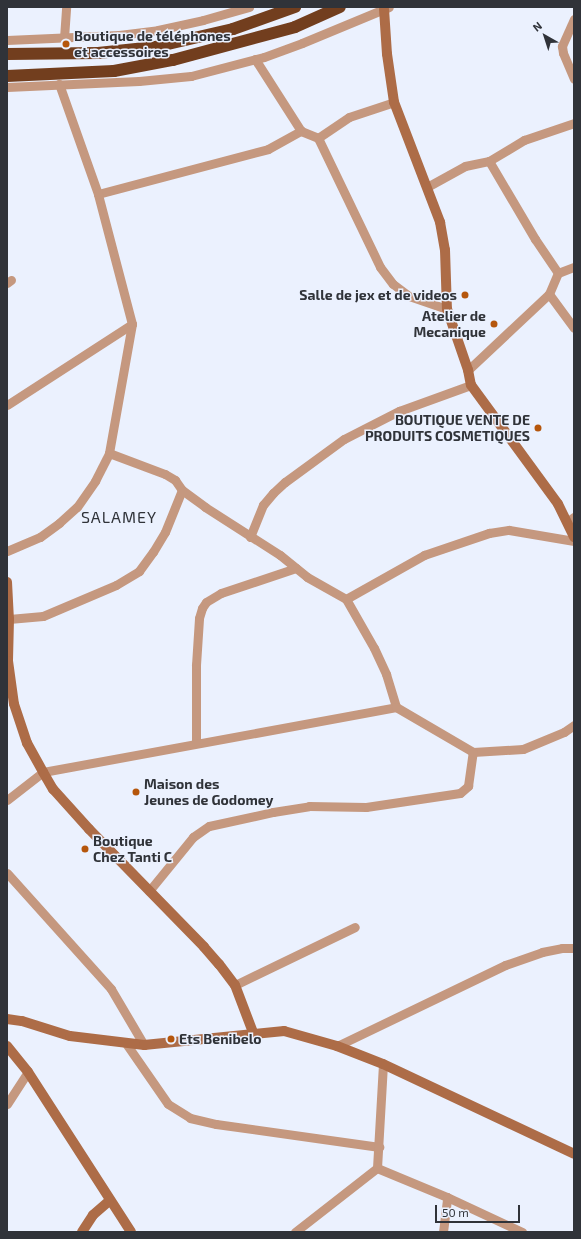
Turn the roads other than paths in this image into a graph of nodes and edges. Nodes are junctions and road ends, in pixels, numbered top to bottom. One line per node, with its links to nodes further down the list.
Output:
1 (66, 7): 7 (street)
2 (249, 7): 7 (street)
3 (295, 7): 9 (highway)
4 (340, 7): 11 (highway)
5 (386, 8): 10 (street); 15 (main road)
6 (574, 19): 12 (street)
7 (64, 38): 8 (street)
8 (7, 40)
9 (7, 54)
10 (255, 59): 13 (street); 17 (street)
11 (7, 76)
12 (574, 79)
13 (59, 84): 14 (street); 21 (street)
14 (7, 87)
15 (394, 102): 18 (street); 20 (main road)
16 (574, 123): 19 (street)
17 (301, 131): 18 (street); 21 (street)
18 (318, 138): 25 (street)
19 (489, 161): 20 (street); 23 (street)
20 (427, 187): 25 (main road)
21 (98, 194): 26 (street)
22 (574, 267): 23 (street)
23 (558, 274): 24 (street)
24 (549, 294): 27 (street); 28 (street)
25 (447, 309): 28 (main road)
26 (132, 324): 30 (street); 31 (street)
27 (574, 328)
28 (468, 370): 29 (main road)
29 (471, 385): 33 (main road); 34 (street)
30 (7, 405)
31 (109, 453): 32 (street); 37 (street)
32 (182, 490): 34 (street); 41 (street)
33 (571, 519): 35 (main road)
34 (250, 537): 38 (street)
35 (574, 537)
36 (574, 541): 40 (street)
37 (7, 551)
38 (296, 568): 40 (street); 44 (street)
39 (7, 587): 41 (main road)
40 (346, 599): 42 (street)
41 (9, 620): 46 (main road)
42 (396, 707): 44 (street); 45 (street)
43 (574, 725): 45 (street)
44 (196, 742): 46 (street)
45 (473, 752): 49 (street)
46 (43, 772): 47 (street); 49 (main road)
47 (7, 800)
48 (7, 873): 56 (street)
49 (149, 891): 52 (main road)
50 (355, 927): 52 (street)
51 (574, 948): 58 (street)
52 (235, 985): 54 (main road)
53 (7, 1019): 55 (main road)
54 (254, 1034): 56 (main road); 58 (main road)
55 (125, 1042): 56 (main road); 62 (street)
56 (144, 1045)
57 (7, 1046): 60 (main road)
58 (337, 1046): 59 (main road)
59 (383, 1064): 62 (street); 63 (main road)
60 (28, 1072): 61 (street); 66 (main road)
61 (7, 1104)
62 (378, 1147): 64 (street)
63 (574, 1154)
64 (377, 1168): 65 (street); 69 (street)
65 (447, 1197): 70 (street); 71 (street)
66 (109, 1201): 67 (main road); 68 (main road)
67 (82, 1232)
68 (131, 1232)
69 (295, 1232)
70 (443, 1232)
71 (522, 1232)

